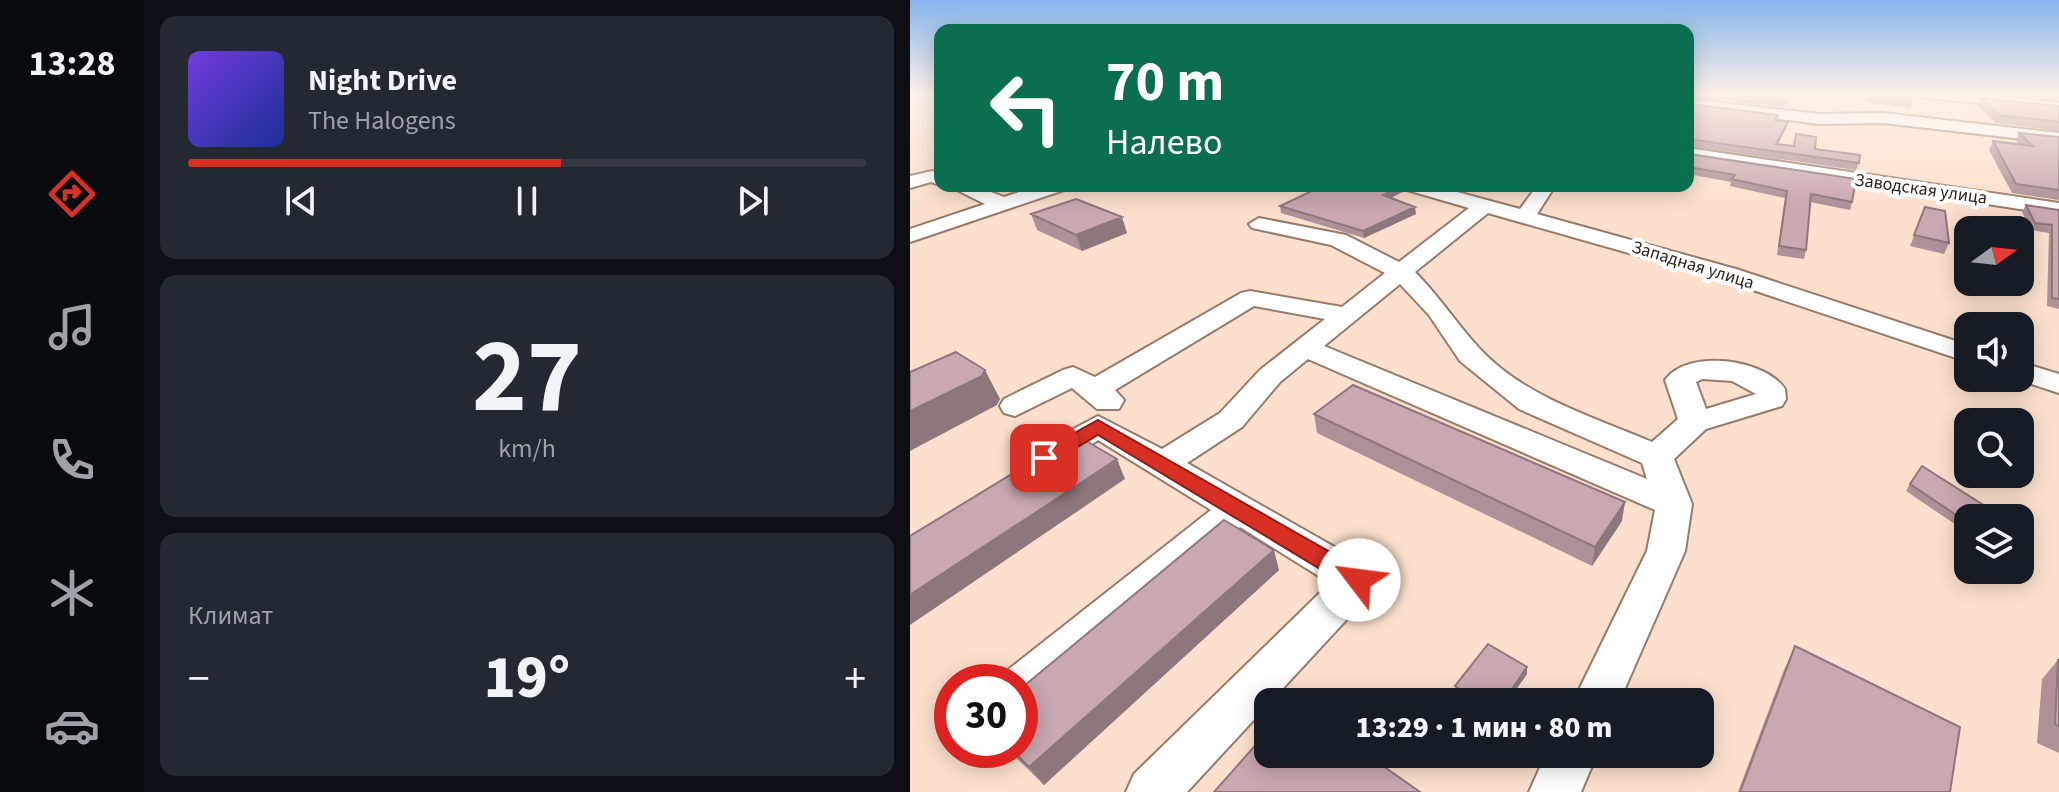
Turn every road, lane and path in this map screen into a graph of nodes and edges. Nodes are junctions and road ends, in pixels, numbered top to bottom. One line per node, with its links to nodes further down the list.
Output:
1 (1988, 130): 2 (street)
2 (2059, 138)
3 (1694, 154): 12 (street, Заводская улица)
4 (934, 177): 5 (street)
5 (910, 182)
6 (973, 192): 10 (street)
7 (1039, 192): 10 (street)
8 (1436, 192): 11 (street, Западная улица)
9 (1542, 192): 13 (street)
10 (1003, 204): 15 (street)
11 (1485, 205): 13 (street, Западная улица); 16 (street)
12 (2059, 209)
13 (1526, 216): 19 (street, Западная улица)
14 (1259, 224): 16 (street)
15 (910, 236)
16 (1403, 273): 17 (street); 25 (street)
17 (1346, 315): 18 (street); 23 (street)
18 (1305, 348): 26 (street); 28 (street)
19 (1954, 349)
20 (2034, 376): 21 (street)
21 (2059, 384)
22 (1015, 406): 23 (street)
23 (1096, 408): 26 (street); 27 (street)
24 (1695, 422): 25 (street)
25 (1656, 456): 28 (street)
26 (1162, 464): 29 (street)
27 (1017, 474)
28 (1674, 504): 31 (street)
29 (1237, 509): 30 (street); 33 (street)
30 (1038, 673)
31 (1602, 688)
32 (1566, 768): 34 (street)
33 (1152, 792)
34 (1555, 792)

